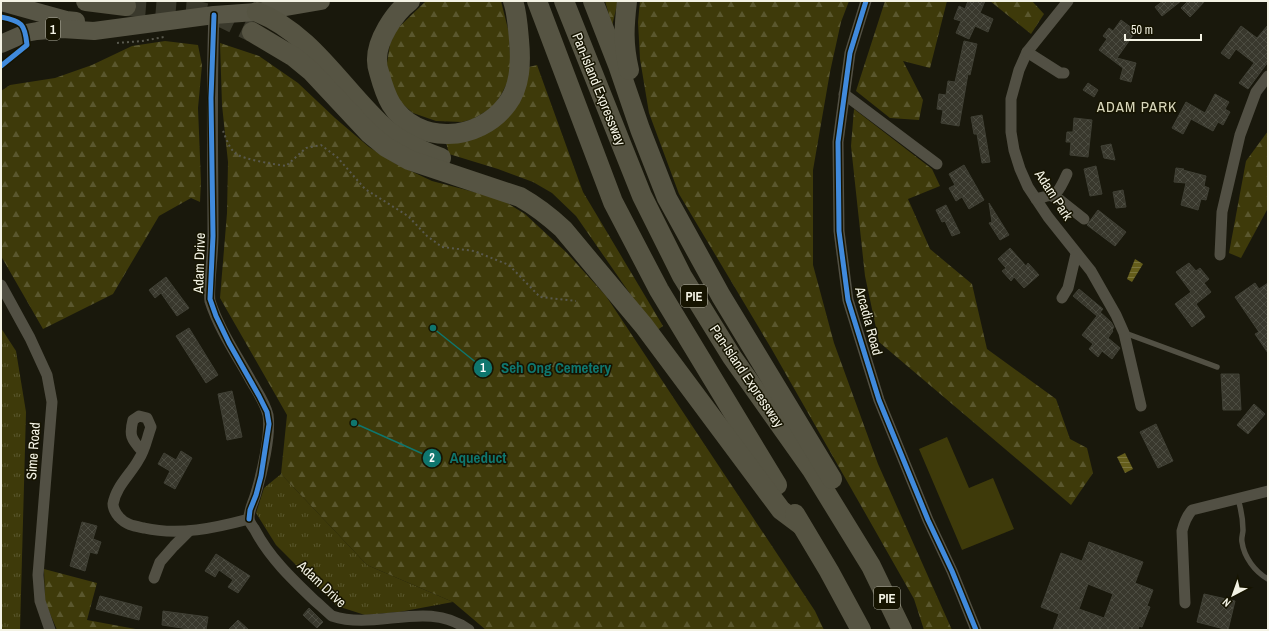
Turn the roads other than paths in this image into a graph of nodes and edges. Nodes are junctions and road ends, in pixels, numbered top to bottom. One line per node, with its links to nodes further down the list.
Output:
1 (86, 1): 12 (highway)
2 (321, 1): 13 (highway)
3 (410, 1): 4 (highway)
4 (512, 1)
5 (538, 1): 40 (highway, Pan-Island Expressway / PIE)
6 (564, 1): 42 (highway, Pan-Island Expressway / PIE)
7 (593, 1): 22 (highway)
8 (627, 1): 22 (highway)
9 (866, 1): 21 (street, Arcadia Road)
10 (1068, 1): 18 (street, Adam Park)
11 (1, 2): 15 (highway)
12 (126, 6)
13 (257, 12): 14 (highway); 26 (highway)
14 (214, 15): 15 (highway); 39 (street, Adam Drive)
15 (107, 29): 17 (highway, 1)
16 (252, 32): 26 (highway)
17 (1, 44)
18 (1027, 52): 19 (street); 27 (street, Adam Park)
19 (1064, 73)
20 (1268, 76): 30 (street)
21 (844, 94): 23 (street); 50 (street, Arcadia Road)
22 (640, 129): 42 (highway)
23 (937, 164)
24 (1067, 174): 25 (street)
25 (1052, 196): 27 (street); 28 (street)
26 (520, 197): 40 (highway)
27 (1036, 199): 29 (street, Adam Park)
28 (1084, 219)
29 (1076, 254): 32 (street); 33 (street, Adam Park)
30 (1220, 255)
31 (1, 285): 46 (street, Sime Road)
32 (1062, 298)
33 (1124, 333): 34 (lane); 35 (street, Adam Park)
34 (1217, 367)
35 (1141, 406)
36 (142, 451): 41 (street)
37 (1268, 491): 38 (street)
38 (1238, 499): 44 (lane); 45 (street)
39 (249, 519): 41 (street); 47 (street, Adam Drive)
40 (801, 525): 48 (highway, Pan-Island Expressway / PIE)
41 (189, 531): 43 (street)
42 (871, 566): 49 (highway, Pan-Island Expressway / PIE)
43 (154, 578)
44 (1268, 579)
45 (1185, 603)
46 (50, 630)
47 (469, 630)
48 (861, 630)
49 (902, 630)
50 (976, 630)

